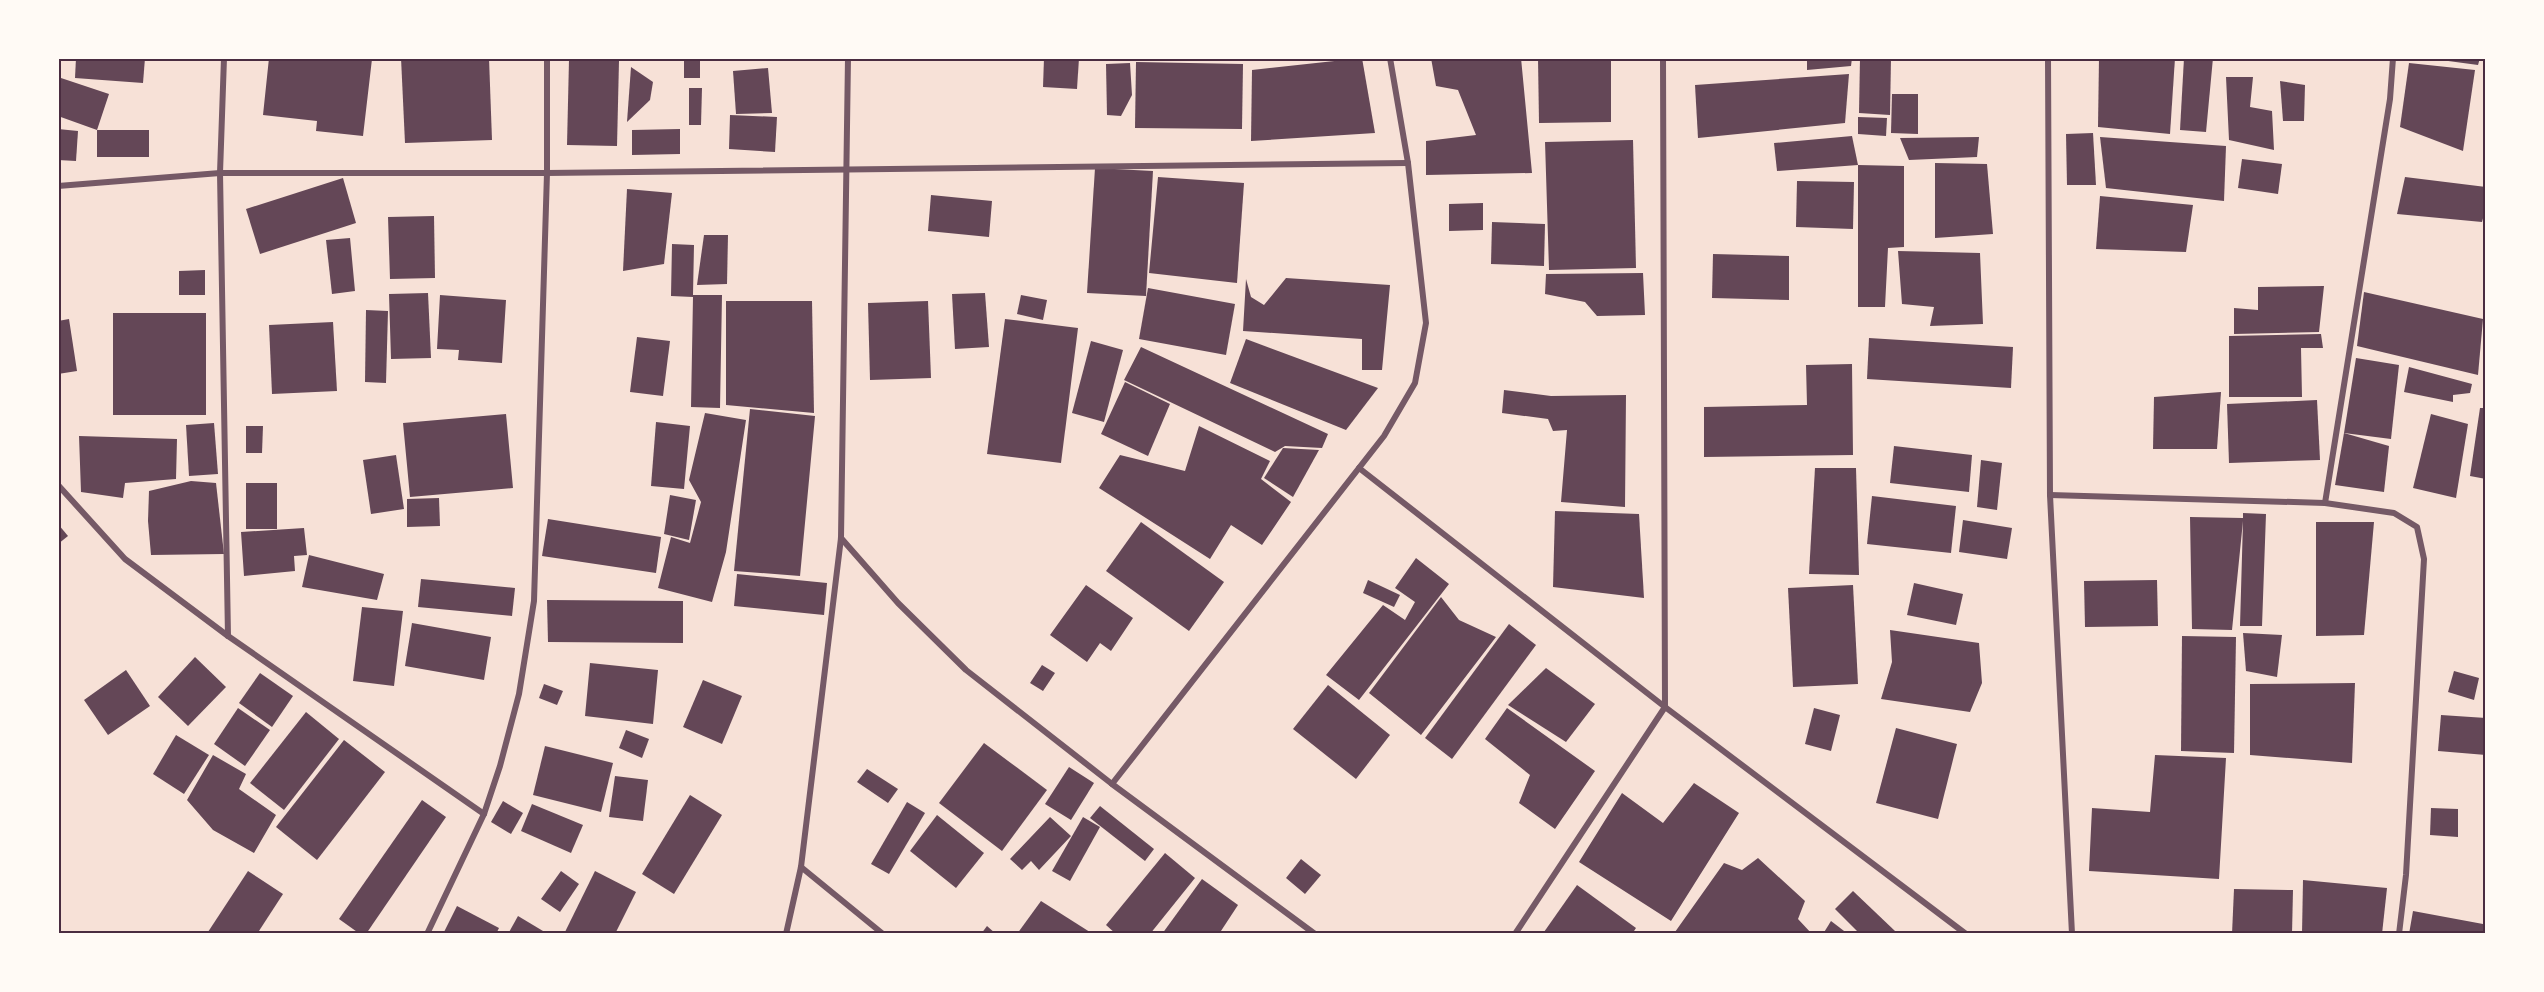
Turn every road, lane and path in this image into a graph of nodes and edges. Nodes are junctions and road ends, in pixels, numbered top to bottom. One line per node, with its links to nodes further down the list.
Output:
1 (224, 58): 10 (street)
2 (547, 58): 11 (street)
3 (849, 58): 9 (street)
4 (1390, 58): 8 (street)
5 (1663, 58): 19 (street)
6 (2048, 58): 15 (street)
7 (2393, 58): 16 (street)
8 (1408, 163): 9 (street); 13 (street)
9 (848, 169): 11 (street); 17 (street)
10 (220, 173): 11 (street); 12 (street); 18 (street)
11 (547, 173): 21 (street)
12 (58, 186)
13 (1359, 468): 19 (street); 20 (street)
14 (58, 485): 18 (street)
15 (2050, 495): 16 (street); 29 (street)
16 (2325, 503): 30 (street)
17 (841, 538): 20 (street); 22 (street)
18 (228, 636): 21 (street)
19 (1665, 707): 27 (street); 28 (street)
20 (1112, 784): 26 (street)
21 (484, 814): 23 (street)
22 (801, 867): 24 (street); 25 (street)
23 (427, 933)
24 (786, 933)
25 (883, 933)
26 (1315, 933)
27 (1515, 933)
28 (1966, 933)
29 (2072, 933)
30 (2399, 933)

